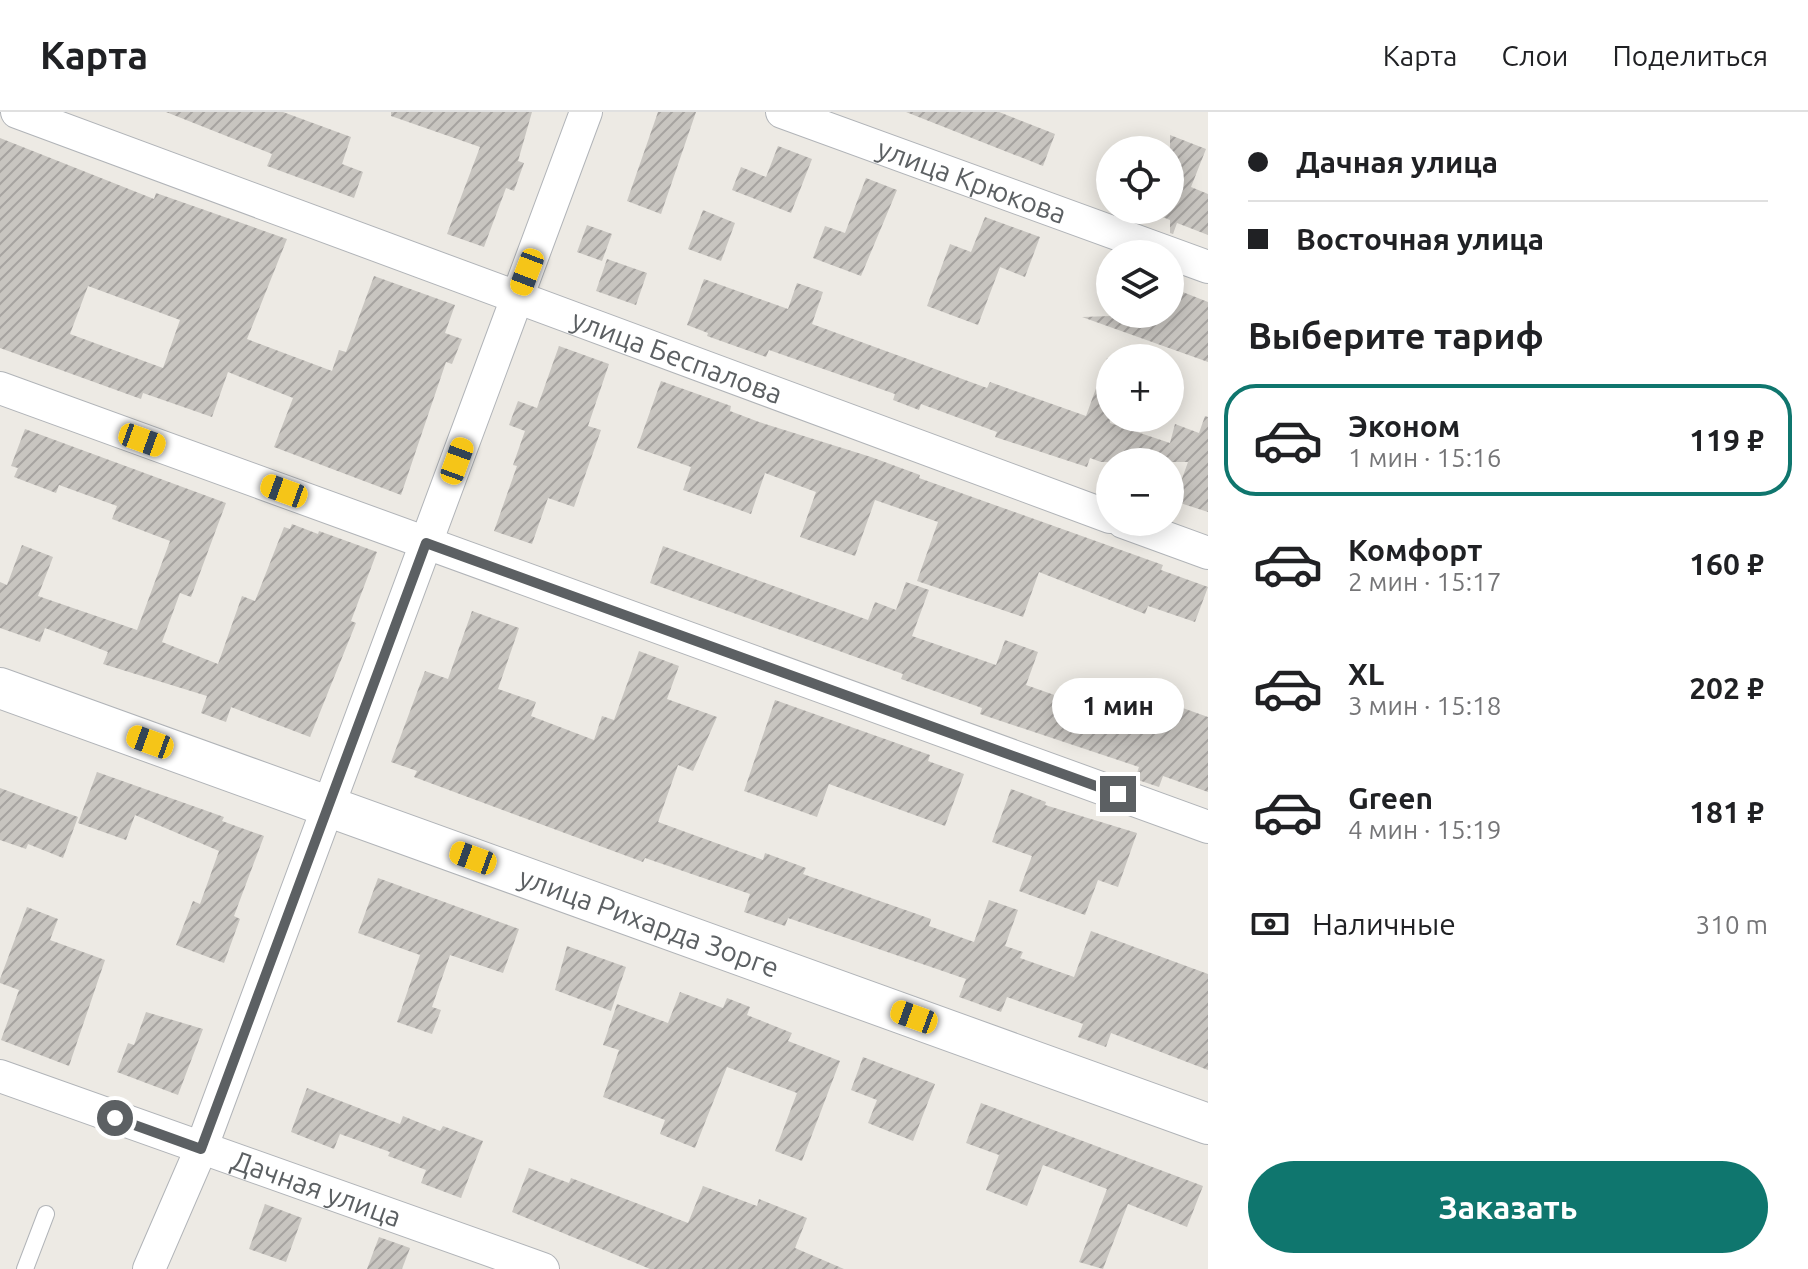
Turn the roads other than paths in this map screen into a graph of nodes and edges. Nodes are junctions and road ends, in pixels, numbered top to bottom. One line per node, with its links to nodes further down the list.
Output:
1 (17, 112): 5 (street, улица Беспалова)
2 (586, 112): 5 (street)
3 (782, 112): 4 (street, улица Крюкова)
4 (1208, 267)
5 (517, 299): 7 (street, улица Беспалова); 9 (street)
6 (0, 388): 9 (street)
7 (1096, 512)
8 (1161, 536): 10 (street)
9 (426, 543): 12 (street); 13 (street)
10 (1208, 553)
11 (0, 688): 12 (street, улица Рихарда Зорге)
12 (326, 805): 15 (street, улица Рихарда Зорге); 16 (street)
13 (1208, 827)
14 (0, 1076): 16 (street, Дачная улица)
15 (1208, 1124)
16 (201, 1149): 19 (street); 20 (street, Дачная улица)
17 (46, 1214): 18 (lane)
18 (25, 1269)
19 (149, 1269)
20 (543, 1269)

